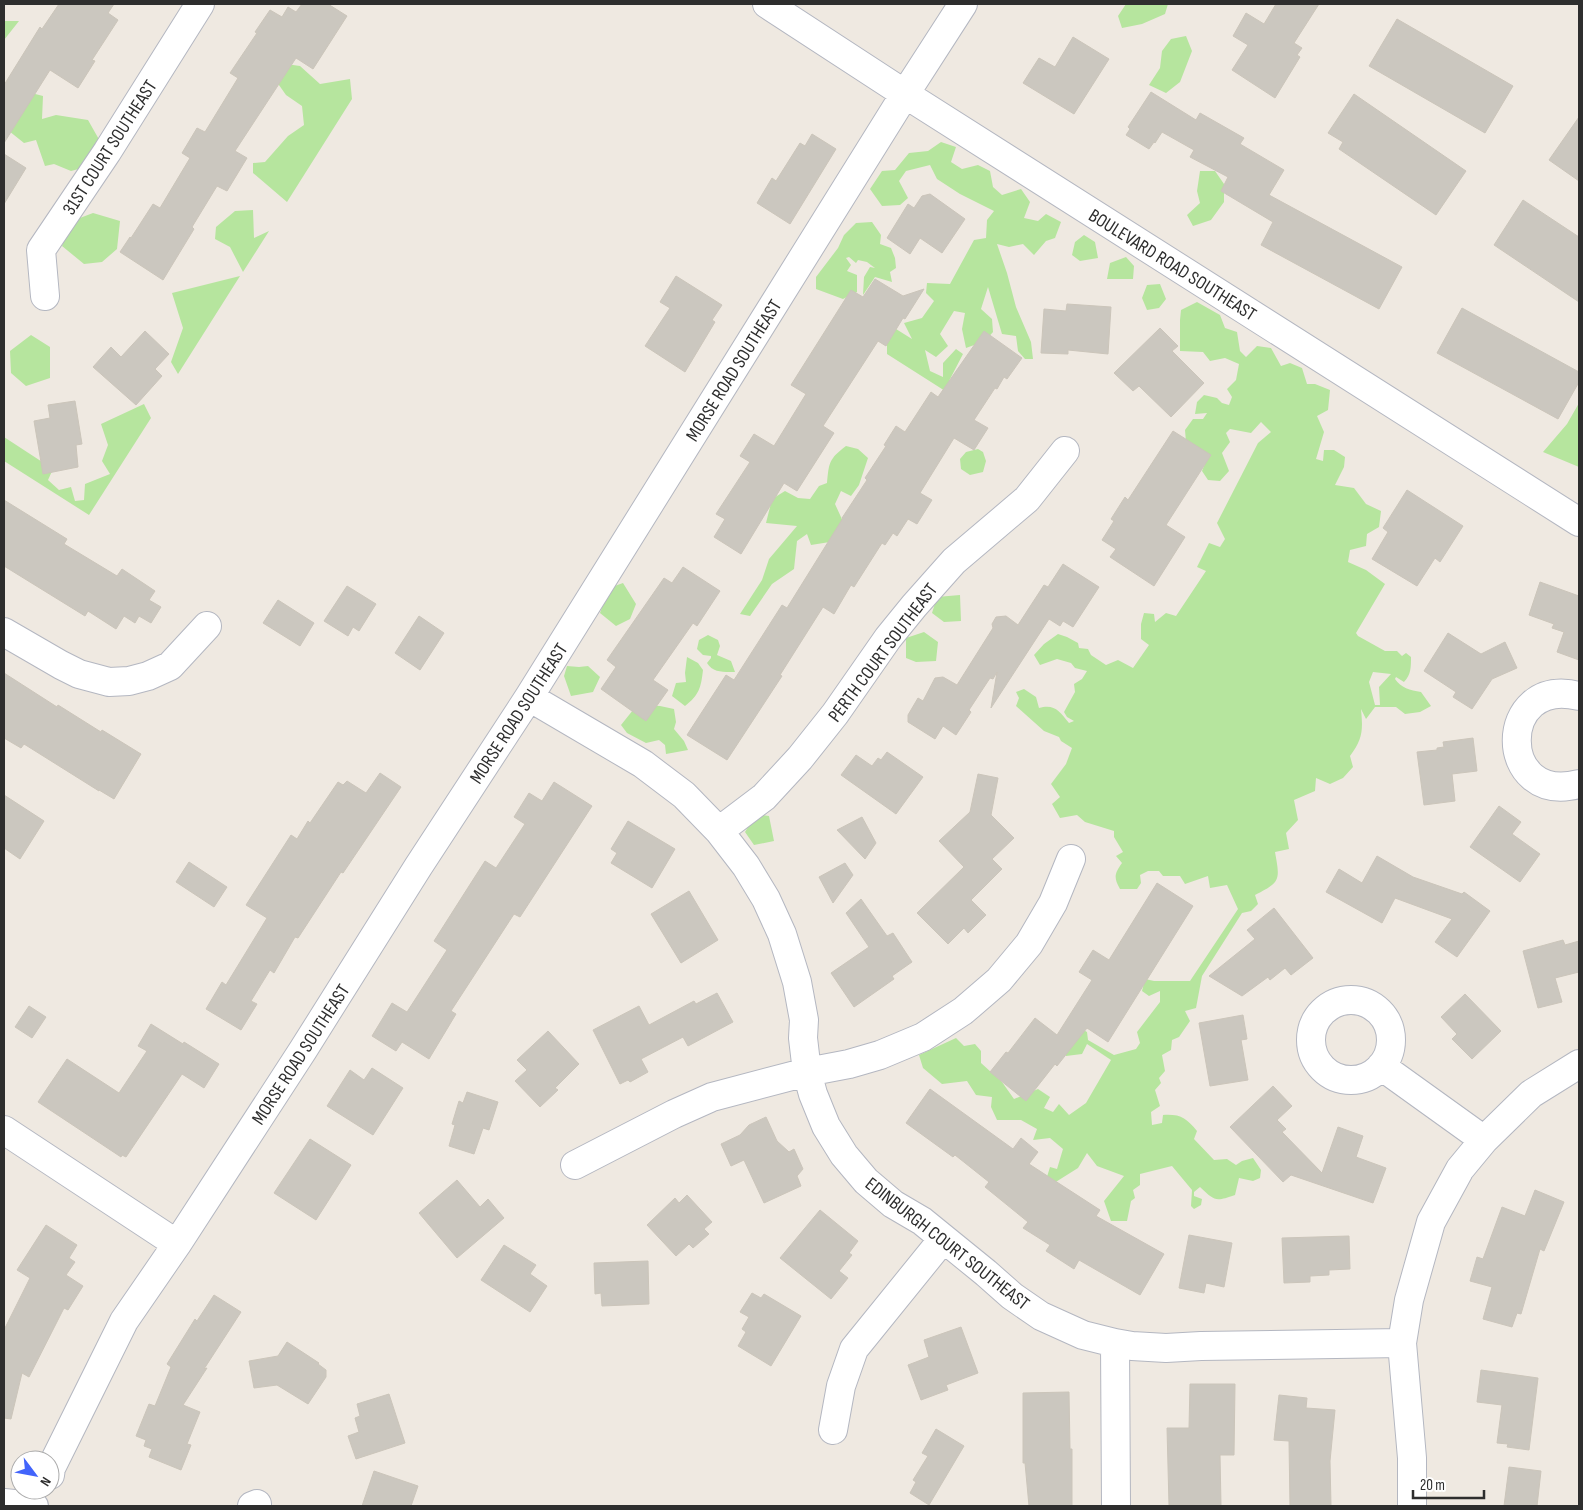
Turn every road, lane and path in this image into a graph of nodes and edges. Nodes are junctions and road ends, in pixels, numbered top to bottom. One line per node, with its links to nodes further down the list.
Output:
1 (200, 4): 5 (street, 31ST COURT SOUTHEAST)
2 (767, 4): 4 (street, BOULEVARD ROAD SOUTHEAST)
3 (963, 4): 4 (street, MORSE ROAD SOUTHEAST)
4 (906, 94): 7 (street, BOULEVARD ROAD SOUTHEAST); 11 (street, MORSE ROAD SOUTHEAST)
5 (45, 296)
6 (1065, 451): 13 (street, PERTH COURT SOUTHEAST)
7 (1579, 522)
8 (207, 626): 9 (street)
9 (4, 632)
10 (1579, 696): 12 (street)
11 (529, 697): 13 (street, EDINBURGH COURT SOUTHEAST); 22 (street, MORSE ROAD SOUTHEAST)
12 (1579, 784)
13 (719, 831): 17 (street, EDINBURGH COURT SOUTHEAST)
14 (1071, 859): 17 (street)
15 (1579, 1064): 19 (street)
16 (1381, 1066): 19 (street)
17 (808, 1072): 20 (street); 21 (street, EDINBURGH COURT SOUTHEAST)
18 (4, 1130): 22 (street)
19 (1484, 1140): 23 (street)
20 (575, 1165)
21 (943, 1239): 24 (street, EDINBURGH COURT SOUTHEAST); 25 (street)
22 (177, 1244): 26 (street, MORSE ROAD SOUTHEAST)
23 (1402, 1342): 24 (street, EDINBURGH COURT SOUTHEAST); 30 (street)
24 (1115, 1343): 29 (street)
25 (833, 1430)
26 (60, 1450)
27 (4, 1503): 28 (street)
28 (34, 1506)
29 (1116, 1506)
30 (1412, 1506)

